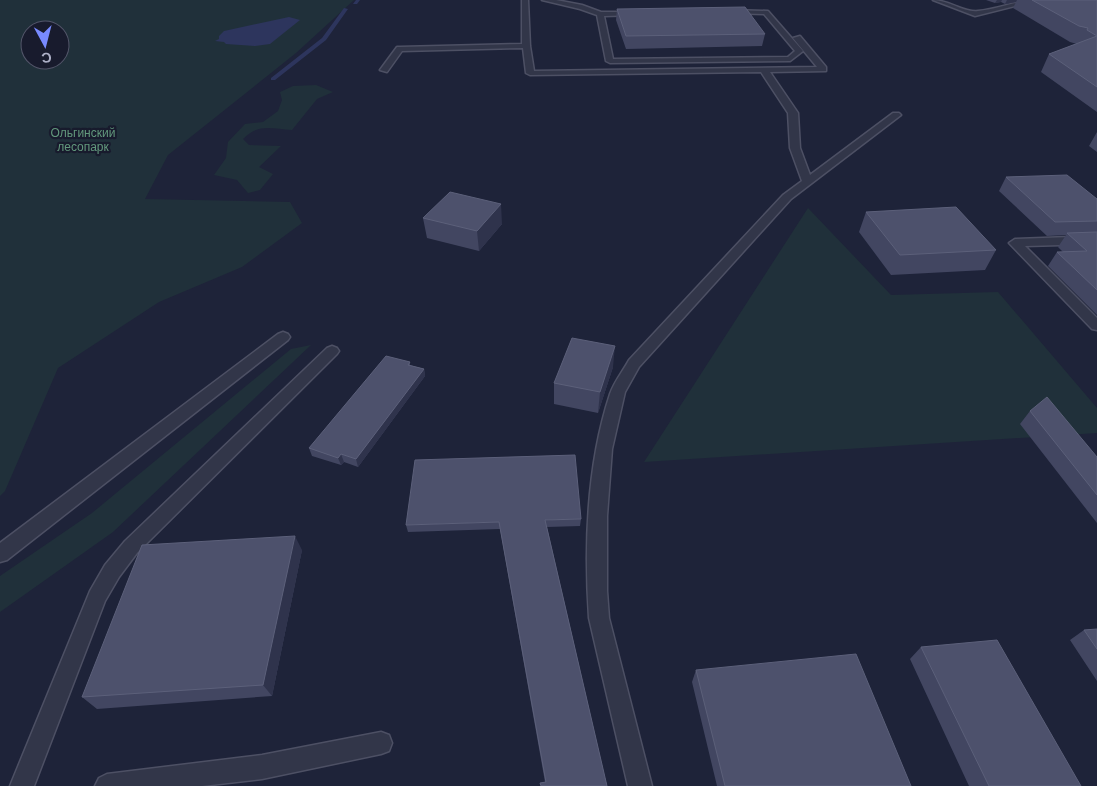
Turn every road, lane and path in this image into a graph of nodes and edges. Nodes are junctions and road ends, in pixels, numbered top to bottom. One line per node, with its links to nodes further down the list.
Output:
1 (525, 0): 9 (lane)
2 (545, 0): 8 (lane)
3 (765, 0): 11 (lane)
4 (936, 0): 5 (lane)
5 (1036, 0)
6 (717, 12): 8 (lane)
7 (649, 13): 8 (lane)
8 (600, 14)
9 (526, 46): 10 (lane); 11 (lane)
10 (384, 70)
11 (764, 70): 13 (lane)
12 (896, 115): 13 (lane)
13 (808, 182): 22 (lane)
14 (1097, 240): 15 (lane)
15 (1097, 326)
16 (283, 337): 18 (lane)
17 (332, 350): 20 (lane)
18 (0, 554)
19 (381, 744): 21 (lane)
20 (22, 786)
21 (107, 786)
22 (640, 786)

